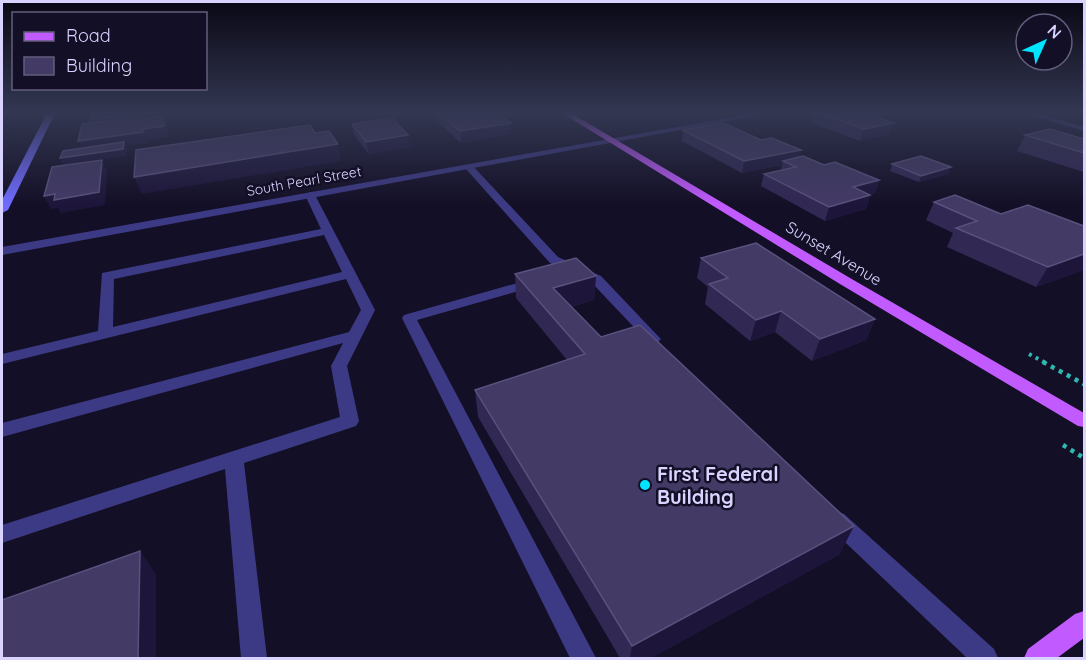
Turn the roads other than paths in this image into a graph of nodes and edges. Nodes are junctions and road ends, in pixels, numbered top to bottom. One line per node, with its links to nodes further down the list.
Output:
1 (35, 144): 6 (street)
2 (597, 144): 4 (street, South Pearl Street)
3 (617, 144): 15 (main road, Sunset Avenue)
4 (469, 167): 5 (street, South Pearl Street); 9 (street)
5 (310, 195): 7 (street); 8 (street, South Pearl Street)
6 (2, 210)
7 (327, 231): 10 (street); 11 (street)
8 (2, 251)
9 (575, 270): 13 (street); 22 (street)
10 (350, 274): 11 (street); 12 (street)
11 (105, 334): 14 (street)
12 (355, 335): 16 (street); 17 (street)
13 (668, 354)
14 (2, 359)
15 (1084, 421)
16 (2, 430)
17 (234, 459): 19 (street); 21 (street)
18 (824, 509): 23 (street)
19 (2, 534)
20 (1084, 624): 24 (main road)
21 (254, 658)
22 (583, 658)
23 (985, 658)
24 (1037, 658)

